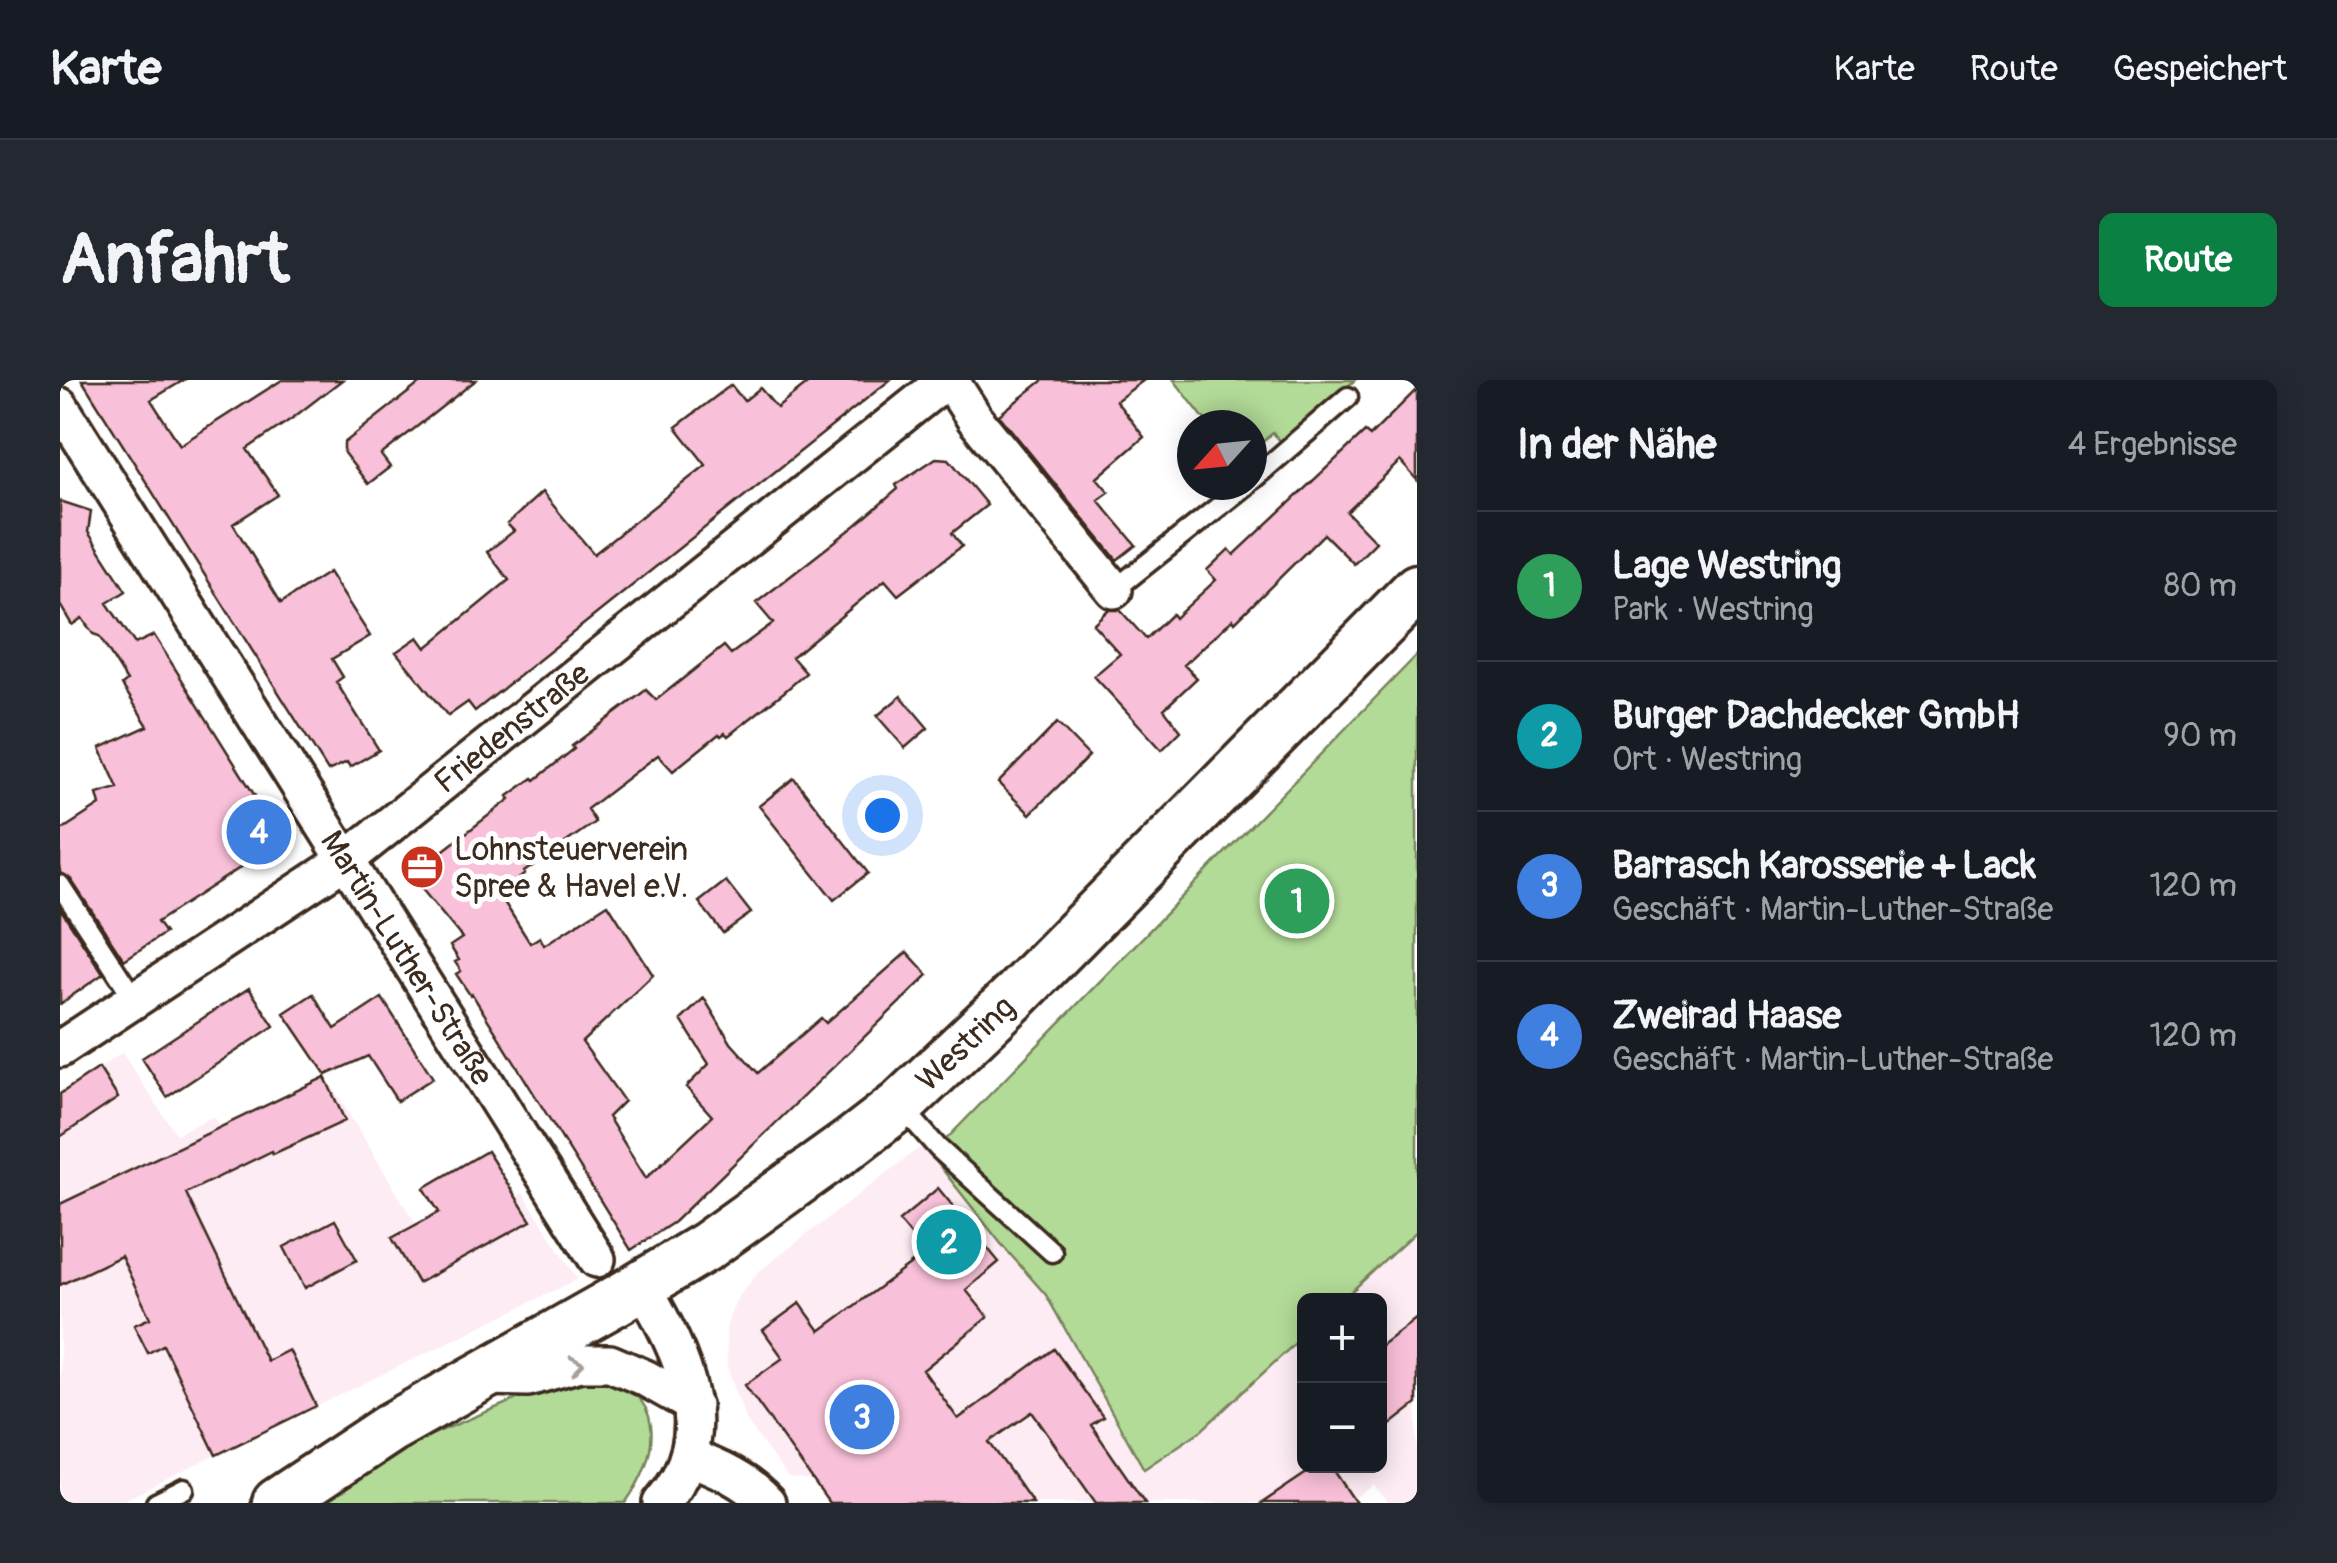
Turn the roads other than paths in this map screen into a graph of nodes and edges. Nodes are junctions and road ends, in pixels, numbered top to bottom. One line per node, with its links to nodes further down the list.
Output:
1 (948, 380): 7 (street); 8 (street, Friedenstraße)
2 (1348, 397): 4 (lane)
3 (60, 406): 8 (street, Martin-Luther-Straße)
4 (1267, 467)
5 (1228, 500): 7 (lane)
6 (1417, 589): 12 (main road, Westring)
7 (1114, 590)
8 (346, 860): 10 (street, Friedenstraße); 14 (street, Martin-Luther-Straße)
9 (60, 885): 10 (lane)
10 (135, 1000): 11 (street, Friedenstraße)
11 (60, 1050)
12 (900, 1105): 13 (lane); 15 (main road, Westring)
13 (1052, 1252)
14 (597, 1259)
15 (642, 1285): 16 (main road, Westring); 17 (street)
16 (481, 1377): 17 (street, one-way to 17); 21 (main road, Westring)
17 (693, 1405): 18 (street)
18 (688, 1457): 22 (street); 23 (street)
19 (184, 1489): 20 (lane)
20 (156, 1503)
21 (276, 1503)
22 (661, 1503)
23 (767, 1503)

